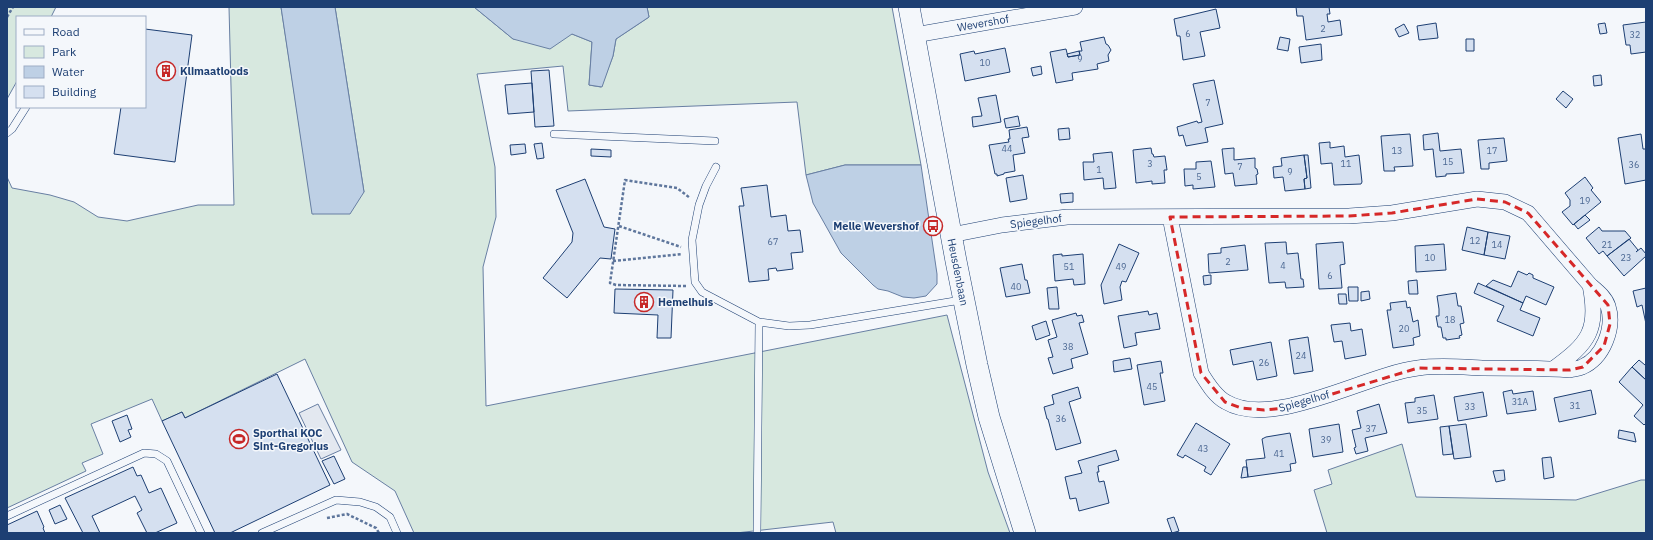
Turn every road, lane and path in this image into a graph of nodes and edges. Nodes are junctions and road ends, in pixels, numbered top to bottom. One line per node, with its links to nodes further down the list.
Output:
1 (13, 7): 4 (path)
2 (909, 7): 5 (main road, Heusdenbaan)
3 (1075, 7): 5 (street, Wevershof)
4 (7, 17)
5 (915, 35): 14 (main road, Heusdenbaan)
6 (25, 108): 7 (lane)
7 (7, 133)
8 (554, 134): 9 (lane)
9 (715, 141)
10 (716, 167): 11 (lane)
11 (699, 205): 13 (path); 15 (lane)
12 (1170, 217): 12 (street, Spiegelhof); 14 (street, Spiegelhof)
13 (618, 226): 15 (path); 16 (path)
14 (951, 235): 18 (main road, Heusdenbaan)
15 (693, 251): 16 (path); 17 (lane)
16 (613, 261): 17 (path)
17 (698, 286): 19 (lane)
18 (963, 299): 19 (lane); 27 (main road, Heusdenbaan)
19 (759, 322): 26 (lane)
20 (7, 516): 22 (lane)
21 (322, 519): 24 (path)
22 (201, 533)
23 (262, 533): 25 (lane)
24 (379, 533)
25 (397, 533)
26 (757, 533)
27 (1025, 533)

